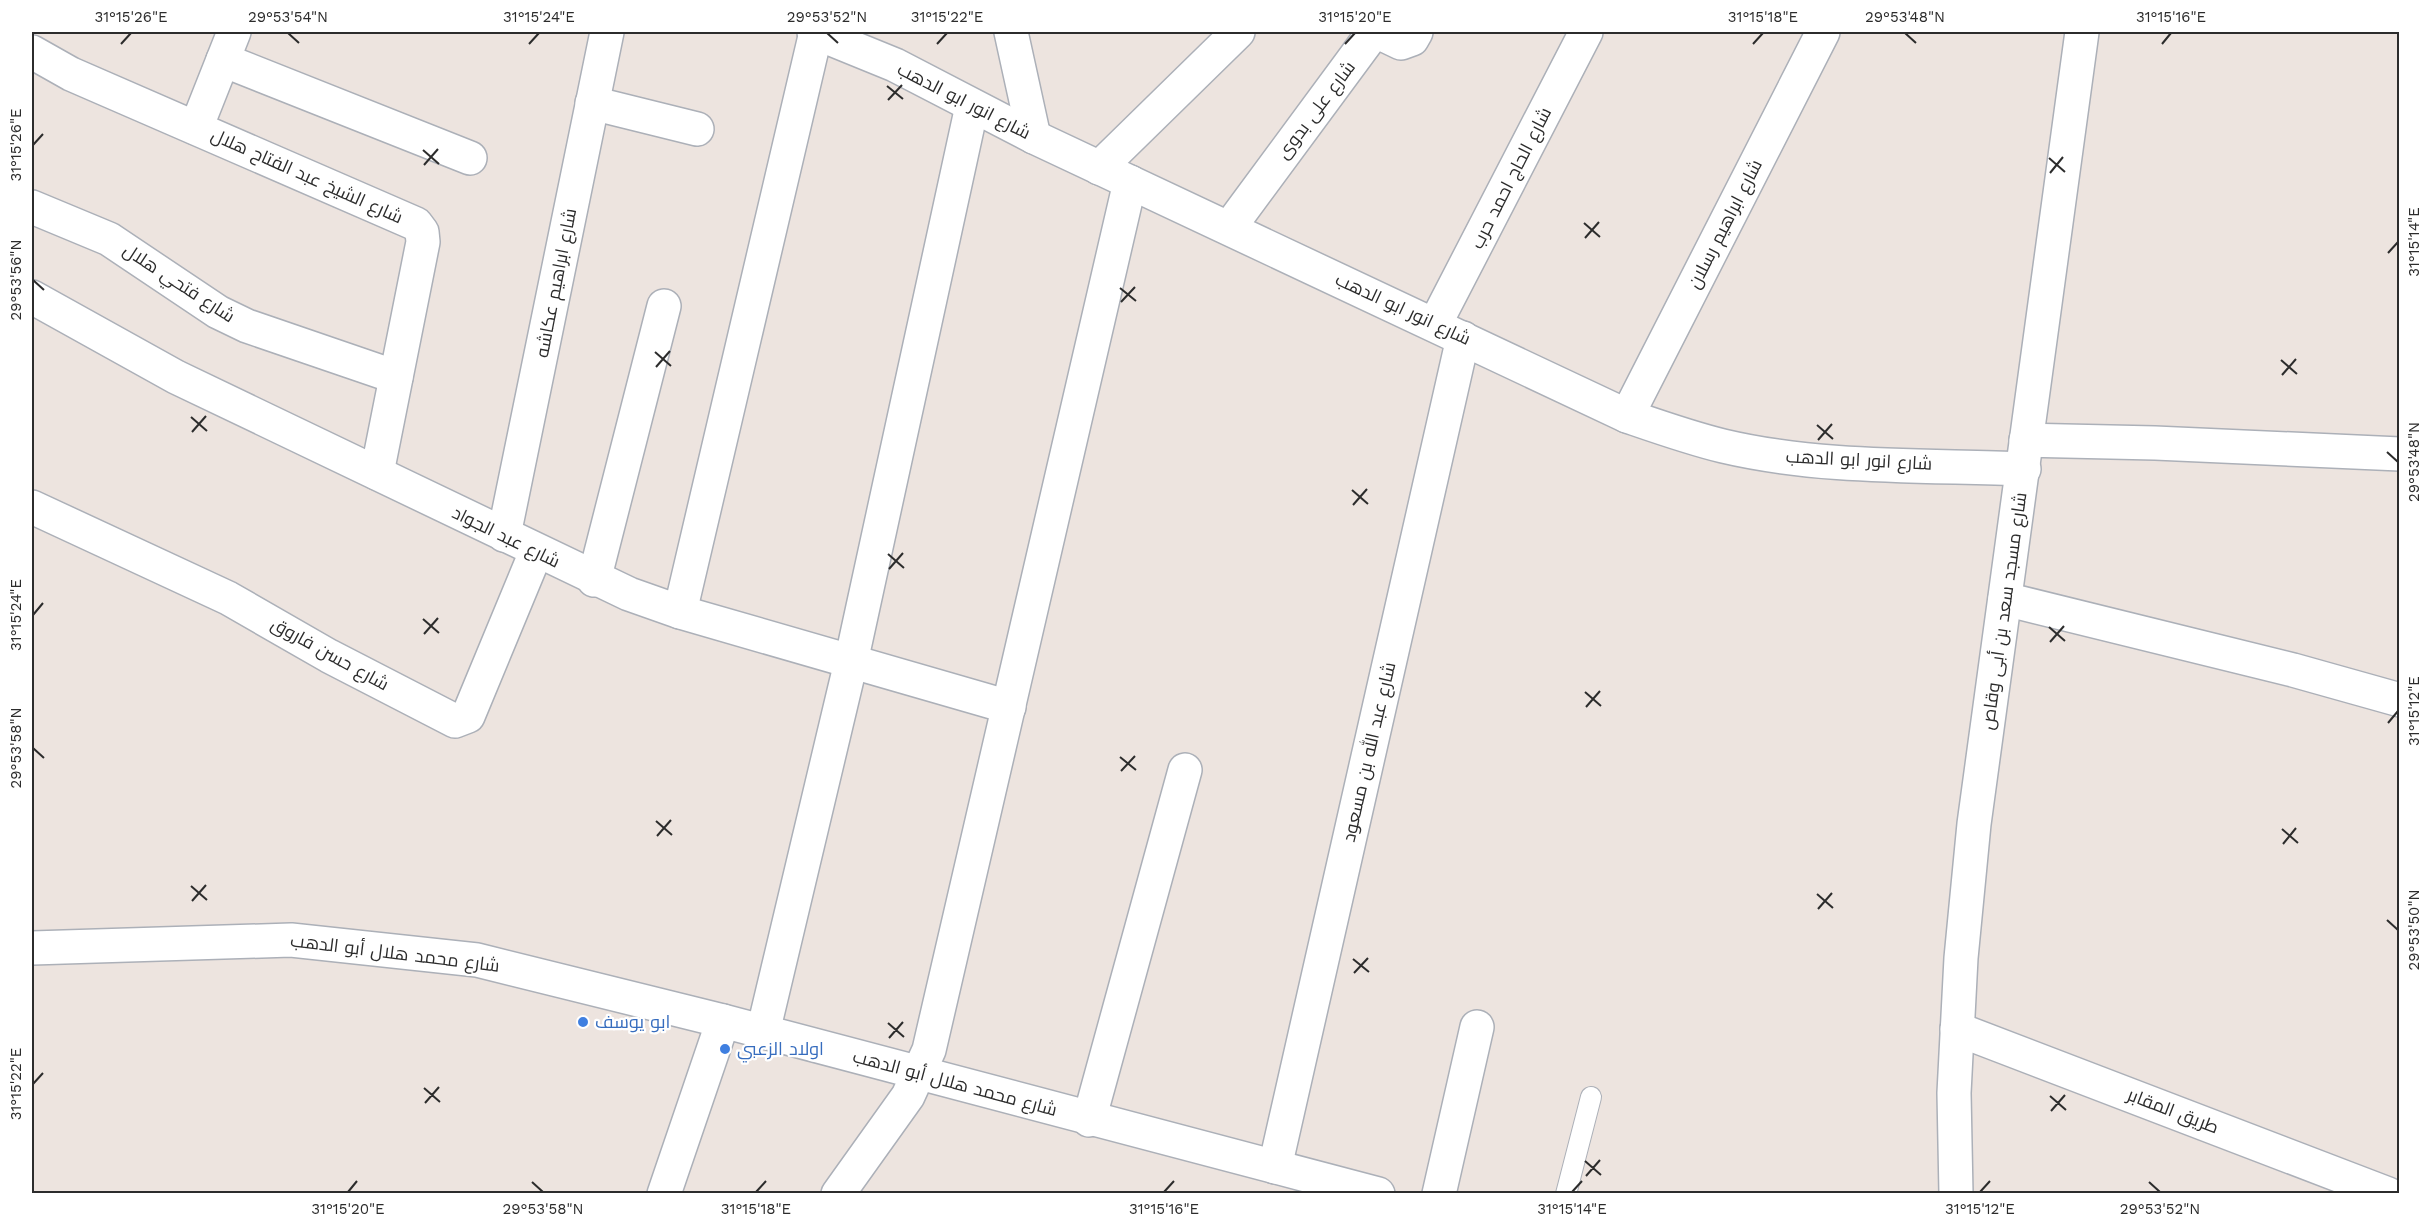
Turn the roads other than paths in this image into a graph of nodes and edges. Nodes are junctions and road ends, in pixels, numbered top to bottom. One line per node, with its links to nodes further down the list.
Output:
1 (607, 32): 12 (street, شارع ابراهيم عكاشه)
2 (815, 32): 13 (street, شارع انور ابو الدهب); 35 (street)
3 (1011, 32): 16 (street)
4 (1238, 32): 18 (street)
5 (1377, 32): 6 (street, شارع على بدوى); 21 (street, شارع على بدوى)
6 (1416, 32)
7 (1586, 32): 24 (street, شارع الحاج احمد حرب)
8 (1823, 32): 26 (street, شارع ابراهيم رسلان)
9 (2082, 32): 28 (street, شارع مسجد سعد بن أبى وقاص)
10 (228, 46): 14 (street); 17 (street)
11 (32, 51): 14 (street, شارع الشيخ عبد الفتاح هلال)
12 (592, 103): 15 (street); 31 (street, شارع ابراهيم عكاشه)
13 (972, 105): 16 (street, شارع انور ابو الدهب); 36 (street)
14 (196, 128): 25 (street, شارع الشيخ عبد الفتاح هلال)
15 (697, 129)
16 (1034, 137): 18 (street, شارع انور ابو الدهب)
17 (471, 158)
18 (1099, 168): 19 (street, شارع انور ابو الدهب)
19 (1130, 182): 21 (street, شارع انور ابو الدهب); 38 (street)
20 (32, 207): 25 (street, شارع فتحي هلال)
21 (1228, 228): 24 (street, شارع انور ابو الدهب)
22 (32, 297): 29 (street, شارع عبد الجواد)
23 (664, 306): 33 (street)
24 (1449, 331): 26 (street, شارع انور ابو الدهب); 48 (street, شارع عبد الله بن مسعود)
25 (396, 377): 29 (street, شارع الشيخ عبد الفتاح هلال)
26 (1627, 416): 28 (street, شارع انور ابو الدهب)
27 (2400, 454): 28 (street, شارع انور ابو الدهب)
28 (2025, 455): 34 (street, شارع مسجد سعد بن أبى وقاص)
29 (377, 473): 31 (street, شارع عبد الجواد)
30 (32, 507): 32 (street, شارع حسن فاروق)
31 (504, 535): 32 (street, شارع عبد الجواد)
32 (536, 552): 33 (street, شارع عبد الجواد)
33 (594, 580): 35 (street, شارع عبد الجواد)
34 (2005, 599): 37 (street); 43 (street, شارع مسجد سعد بن أبى وقاص)
35 (680, 612): 36 (street, شارع عبد الجواد)
36 (851, 662): 38 (street, شارع عبد الجواد); 44 (street)
37 (2400, 700)
38 (1009, 707): 45 (street)
39 (1185, 770): 47 (street)
40 (32, 948): 41 (street, شارع محمد هلال أبو الدهب)
41 (723, 1021): 44 (street, شارع محمد هلال أبو الدهب); 49 (street)
42 (1476, 1027): 52 (street)
43 (1957, 1029): 54 (street, شارع مسجد سعد بن أبى وقاص); 55 (street, طريق المقابر)
44 (763, 1032): 45 (street, شارع محمد هلال أبو الدهب)
45 (920, 1074): 47 (street, شارع محمد هلال أبو الدهب); 50 (street)
46 (1591, 1097): 53 (lane)
47 (1089, 1120): 48 (street, شارع محمد هلال أبو الدهب)
48 (1275, 1167): 51 (street, شارع محمد هلال أبو الدهب)
49 (664, 1194)
50 (838, 1194)
51 (1378, 1194)
52 (1439, 1194)
53 (1566, 1194)
54 (1956, 1194)
55 (2388, 1194)

